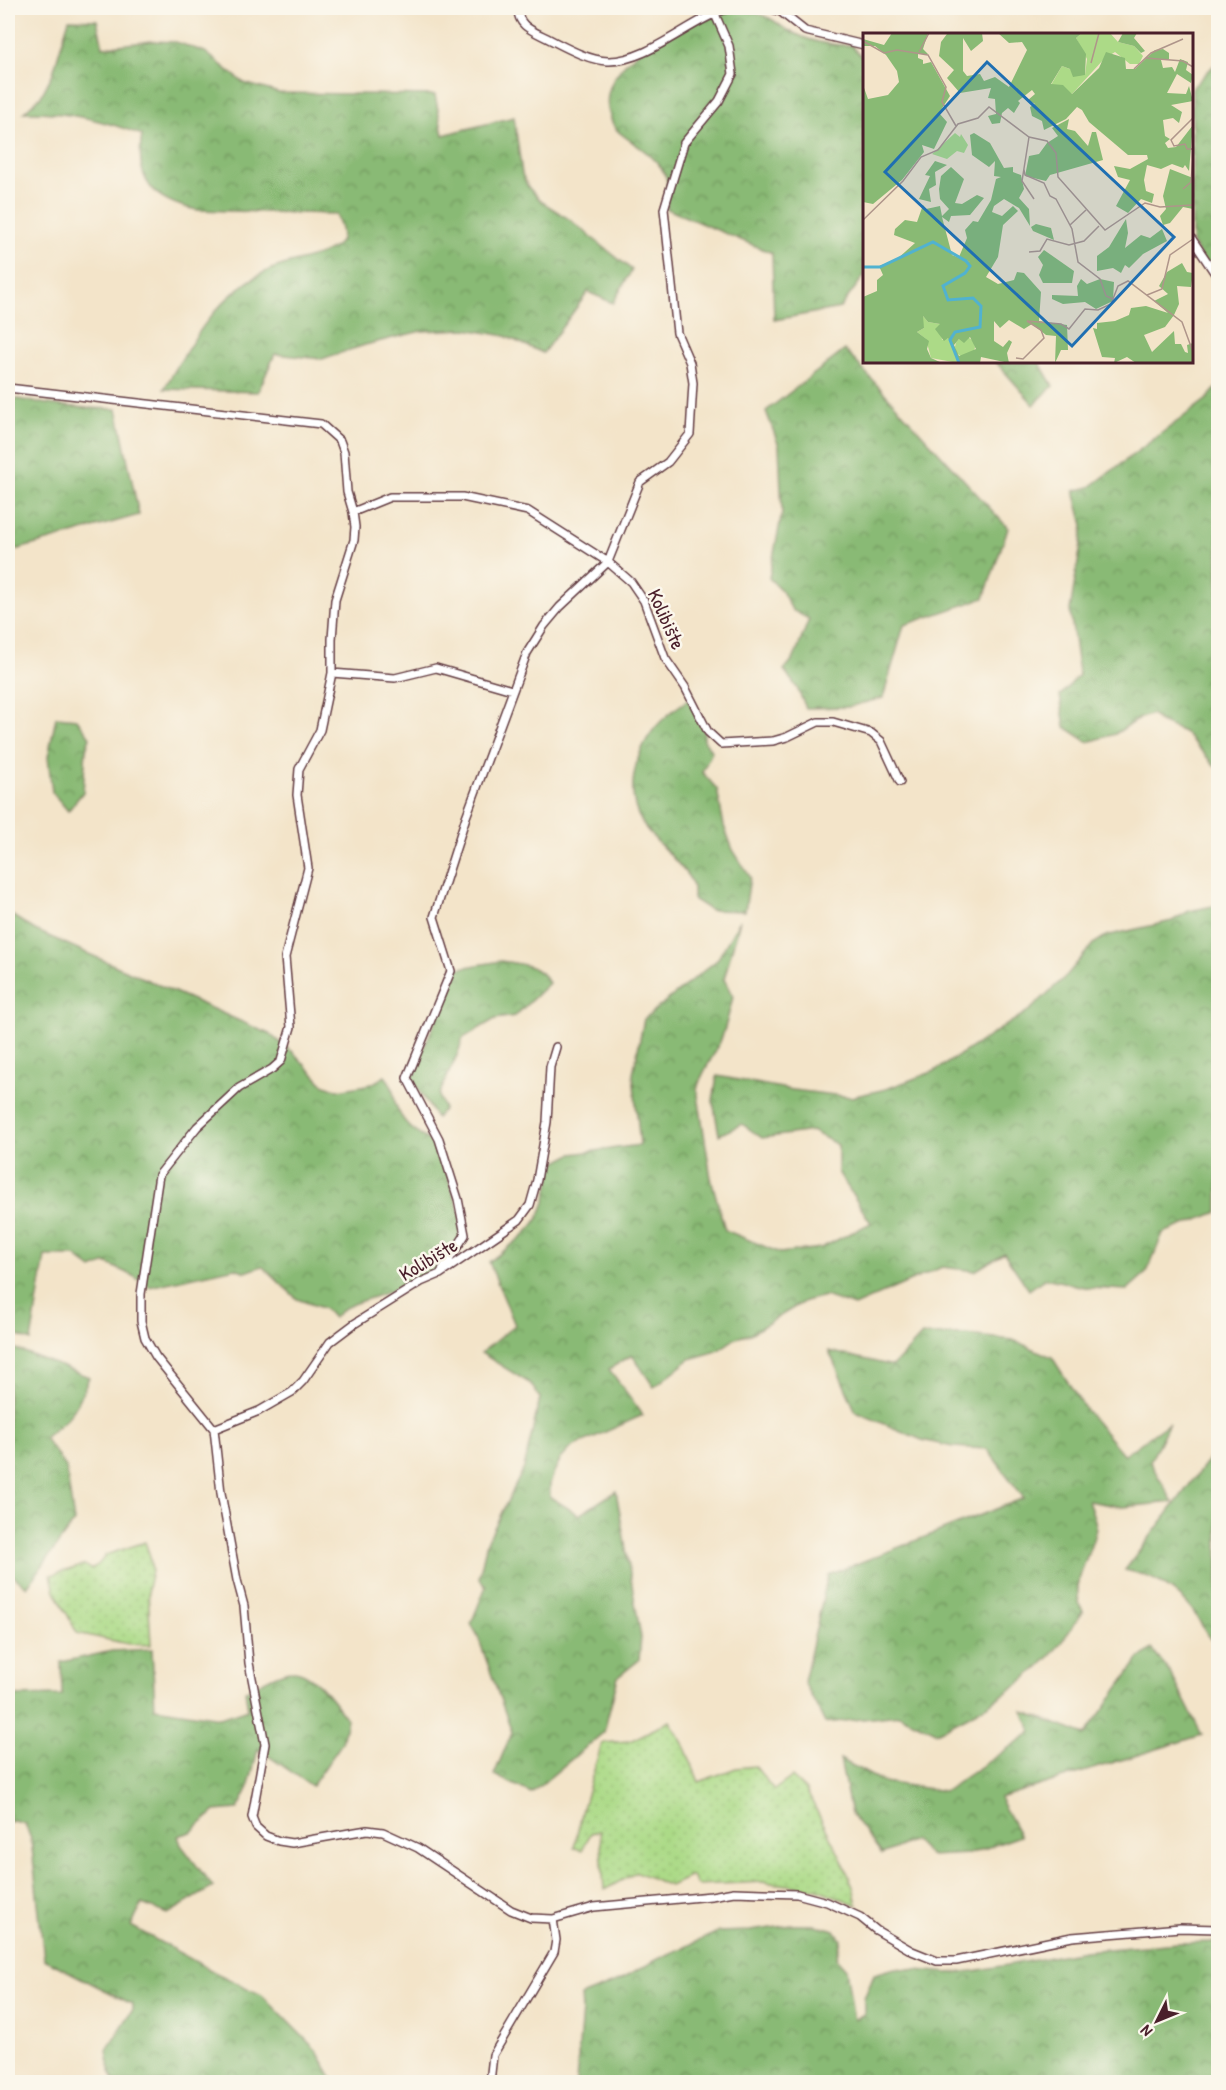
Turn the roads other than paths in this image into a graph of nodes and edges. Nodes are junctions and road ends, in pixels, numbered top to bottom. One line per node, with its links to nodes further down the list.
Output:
1 (518, 8): 4 (street)
2 (730, 8): 4 (street)
3 (770, 8): 5 (street)
4 (714, 12): 10 (street)
5 (863, 45)
6 (1193, 242): 7 (street)
7 (1218, 278)
8 (8, 388): 9 (street)
9 (353, 512): 10 (street, Kolibište); 11 (street)
10 (608, 562): 12 (street); 13 (street, Kolibište)
11 (332, 673): 12 (street); 16 (street)
12 (512, 690): 15 (street)
13 (900, 782)
14 (556, 1047): 15 (street, Kolibište)
15 (440, 1274): 16 (street, Kolibište)
16 (213, 1429): 17 (street)
17 (553, 1919): 18 (street); 19 (street)
18 (1218, 1929)
19 (490, 2082)

